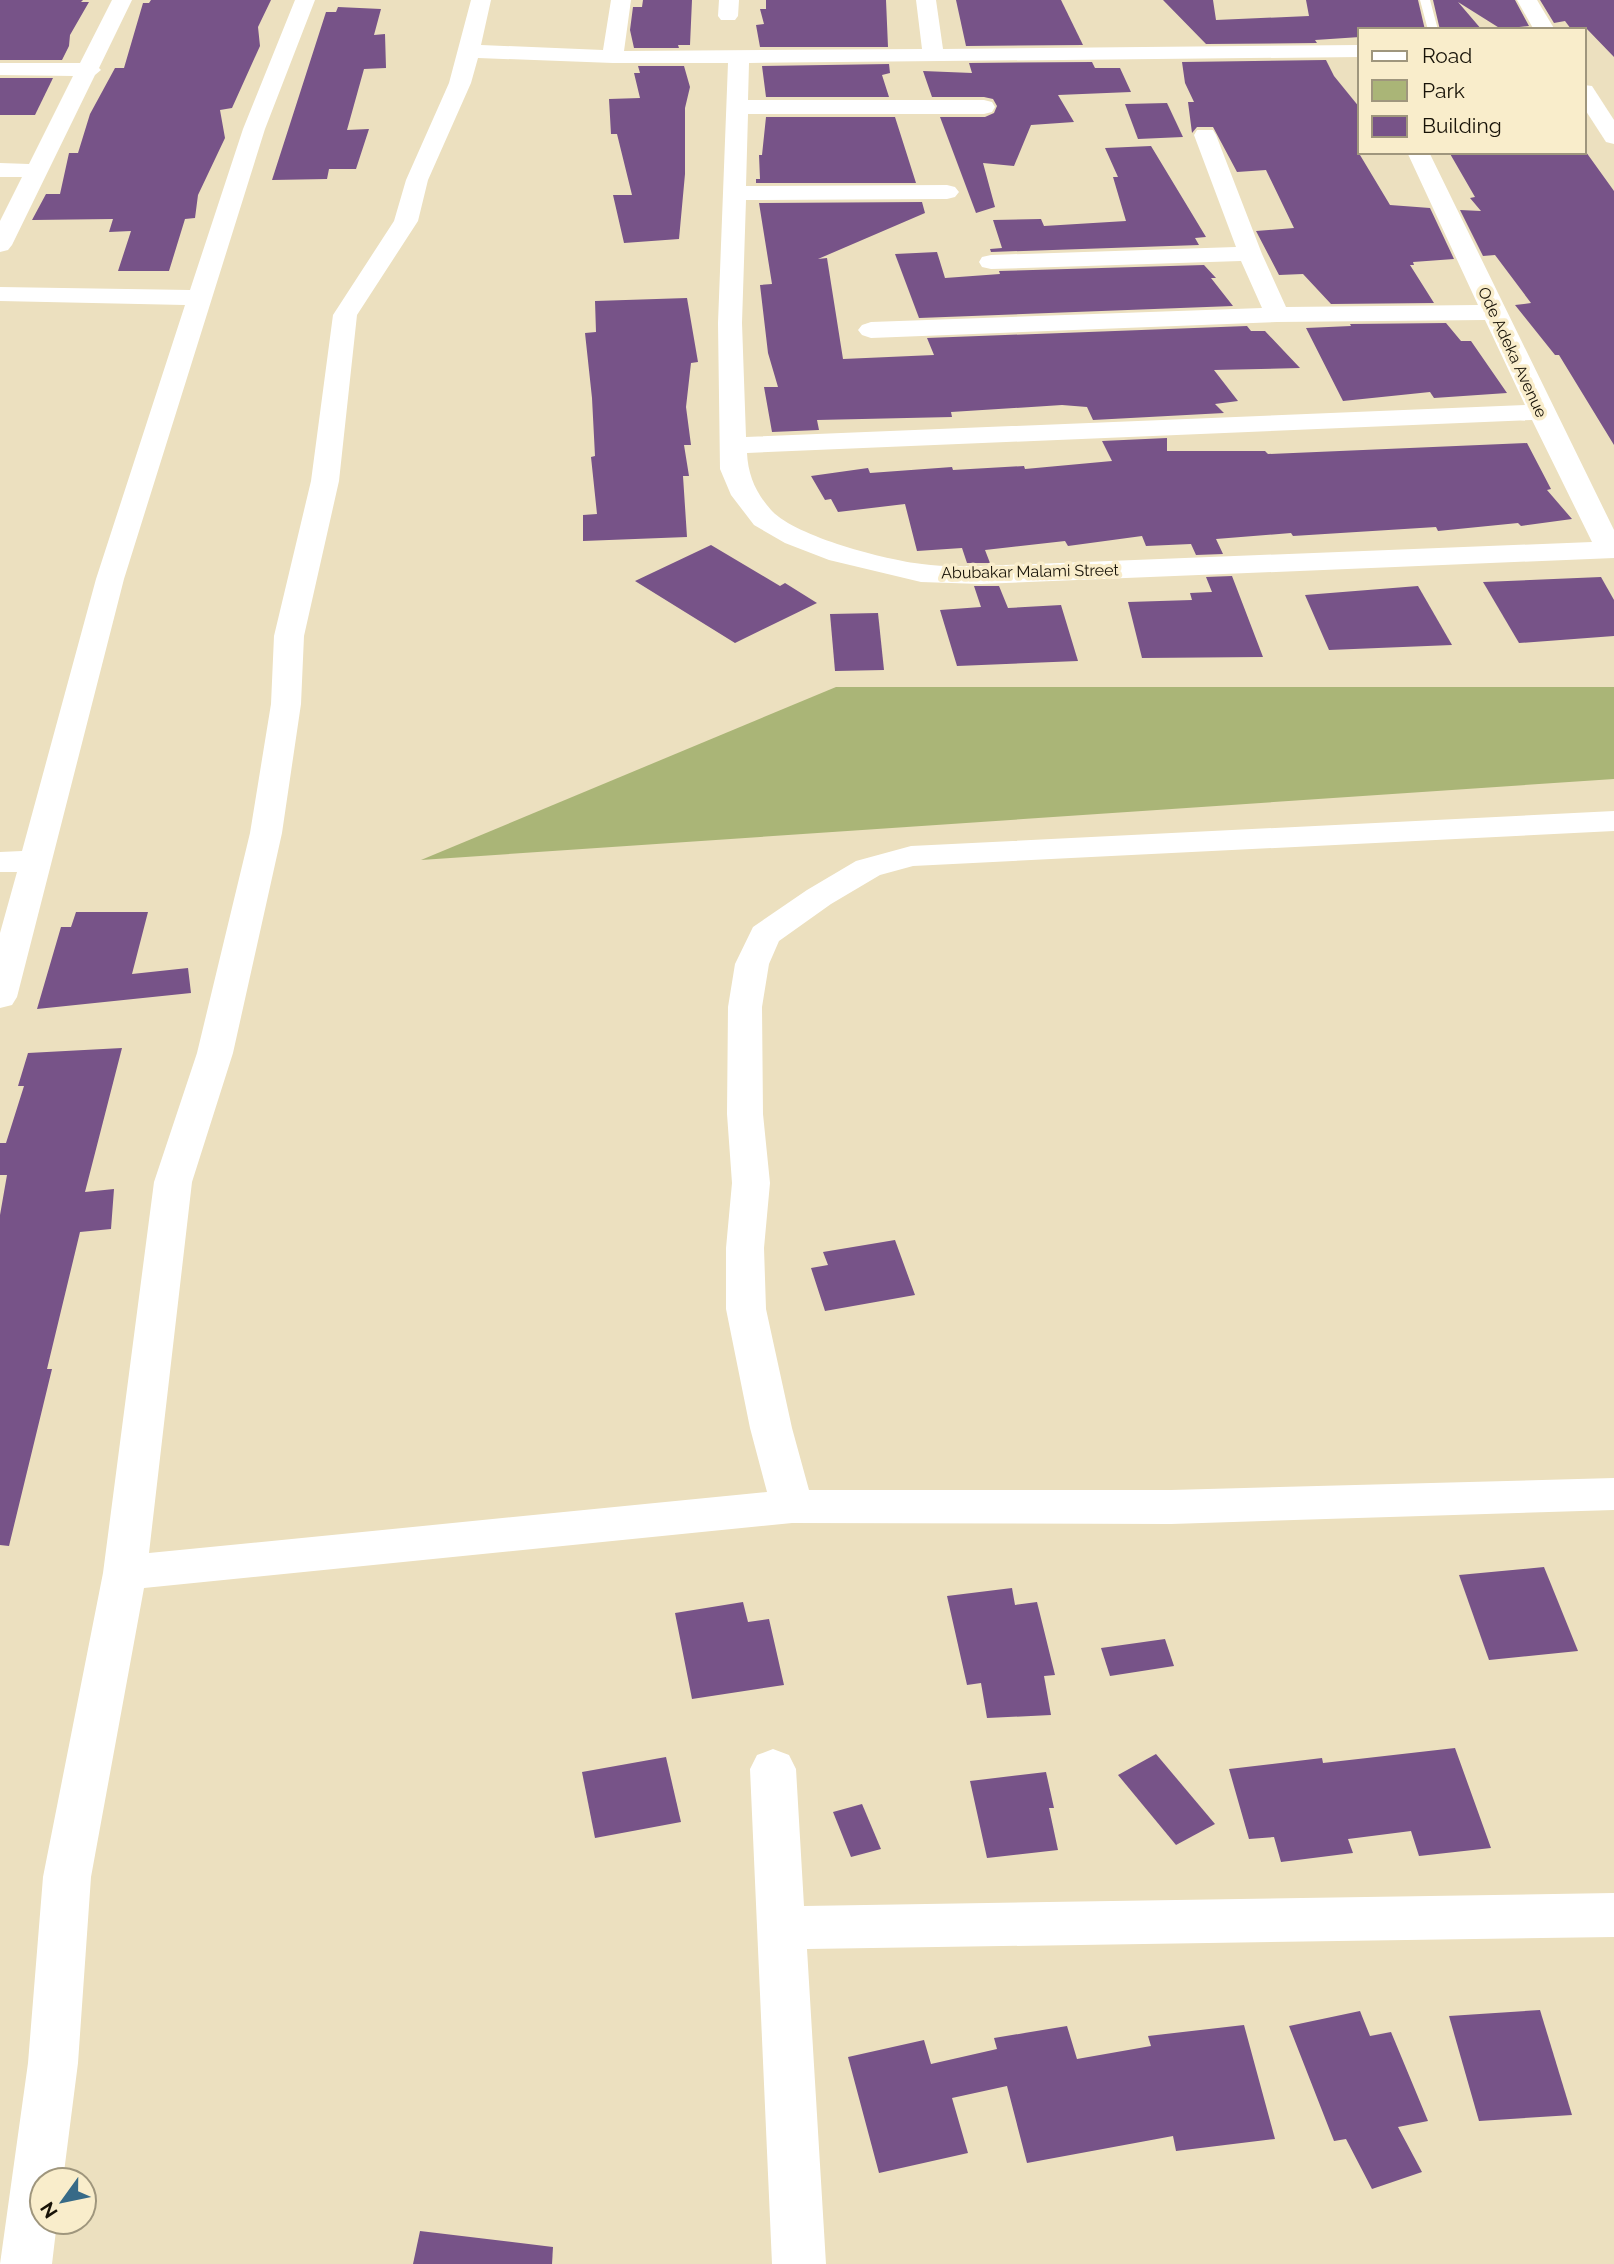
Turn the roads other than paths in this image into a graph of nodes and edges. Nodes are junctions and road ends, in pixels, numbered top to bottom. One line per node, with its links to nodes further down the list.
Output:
1 (122, 0): 16 (street)
2 (305, 0): 31 (street)
3 (481, 0): 10 (street)
4 (621, 0): 13 (street)
5 (926, 0): 12 (street)
6 (1425, 0): 8 (lane)
7 (1527, 0): 9 (street)
8 (1432, 28)
9 (1544, 28)
10 (469, 51): 13 (street); 44 (street)
11 (1358, 51): 12 (street)
12 (933, 55): 14 (street)
13 (613, 57): 14 (street)
14 (739, 57): 18 (street, Abubakar Malami Street)
15 (0, 69): 16 (street)
16 (90, 70): 24 (street)
17 (1586, 94): 21 (street)
18 (736, 107): 19 (street); 26 (street, Abubakar Malami Street)
19 (984, 107)
20 (1205, 135): 28 (street)
21 (1614, 137)
22 (1419, 154): 32 (street, Ode Adeka Avenue)
23 (0, 170): 24 (street)
24 (38, 171): 27 (street)
25 (947, 192): 26 (street)
26 (736, 193): 36 (street, Abubakar Malami Street)
27 (0, 245)
28 (1250, 254): 29 (street); 33 (street)
29 (991, 262)
30 (0, 294): 31 (street)
31 (198, 298): 39 (street)
32 (1495, 312): 33 (street); 35 (street, Ode Adeka Avenue)
33 (1277, 315): 34 (street)
34 (871, 330)
35 (1541, 412): 36 (street); 37 (street, Ode Adeka Avenue)
36 (733, 446): 37 (street, Abubakar Malami Street)
37 (1612, 550)
38 (1614, 821): 43 (street)
39 (36, 861): 40 (street); 41 (street)
40 (0, 862)
41 (0, 997)
42 (1614, 1494): 43 (street)
43 (792, 1506): 44 (street)
44 (125, 1573): 48 (street)
45 (773, 1769): 47 (street)
46 (1614, 1915): 47 (street)
47 (782, 1928): 49 (street)
48 (25, 2264)
49 (799, 2264)

